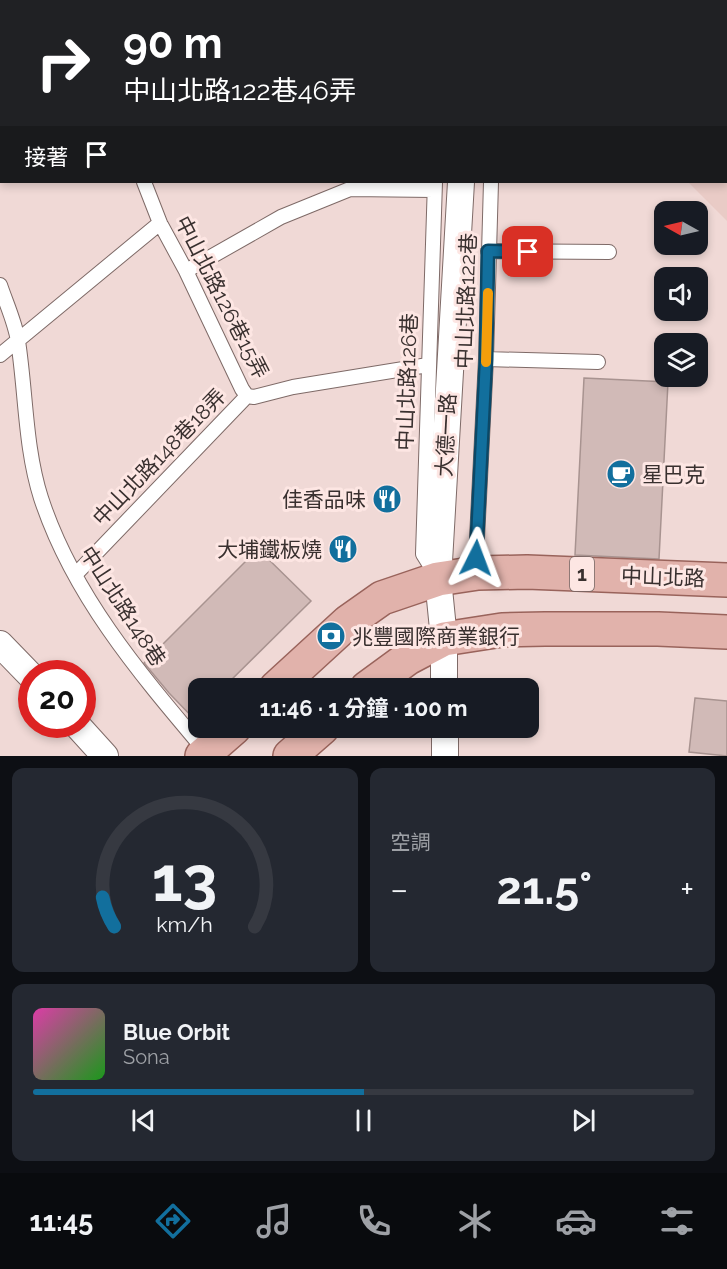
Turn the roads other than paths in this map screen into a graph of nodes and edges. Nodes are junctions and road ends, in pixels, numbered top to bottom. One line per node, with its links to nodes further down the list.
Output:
1 (144, 183): 5 (lane, 中山北路126巷15弄)
2 (461, 183): 17 (street, 大德一路)
3 (491, 183): 6 (lane, 中山北路122巷)
4 (434, 186): 8 (lane); 14 (lane, 中山北路126巷)
5 (160, 223): 8 (lane, 中山北路126巷15弄); 10 (lane)
6 (488, 251): 7 (lane); 12 (lane, 中山北路122巷)
7 (609, 252)
8 (186, 271): 15 (lane, 中山北路126巷15弄)
9 (0, 285): 10 (lane, 中山北路148巷)
10 (18, 339): 11 (lane); 16 (lane, 中山北路148巷)
11 (0, 355)
12 (486, 359): 13 (lane); 17 (lane, 中山北路122巷)
13 (598, 362)
14 (428, 365): 15 (lane, 中山北路126巷15弄); 17 (lane, 中山北路126巷)
15 (247, 396): 16 (lane, 中山北路148巷18弄)
16 (76, 574): 30 (lane, 中山北路148巷)
17 (438, 579): 18 (main road, 中山北路 / 1); 20 (street, 大德一路); 23 (main road, 中山北路 / 1)
18 (727, 580)
19 (727, 632): 20 (main road)
20 (444, 639): 24 (main road); 25 (street, 大德一路)
21 (0, 644): 22 (street)
22 (18, 663)
23 (287, 678)
24 (380, 678)
25 (444, 678)
26 (89, 738): 31 (street)
27 (224, 738): 30 (main road)
28 (311, 738): 32 (main road)
29 (445, 738): 33 (street)
30 (206, 755)
31 (105, 756)
32 (290, 756)
33 (445, 756)

